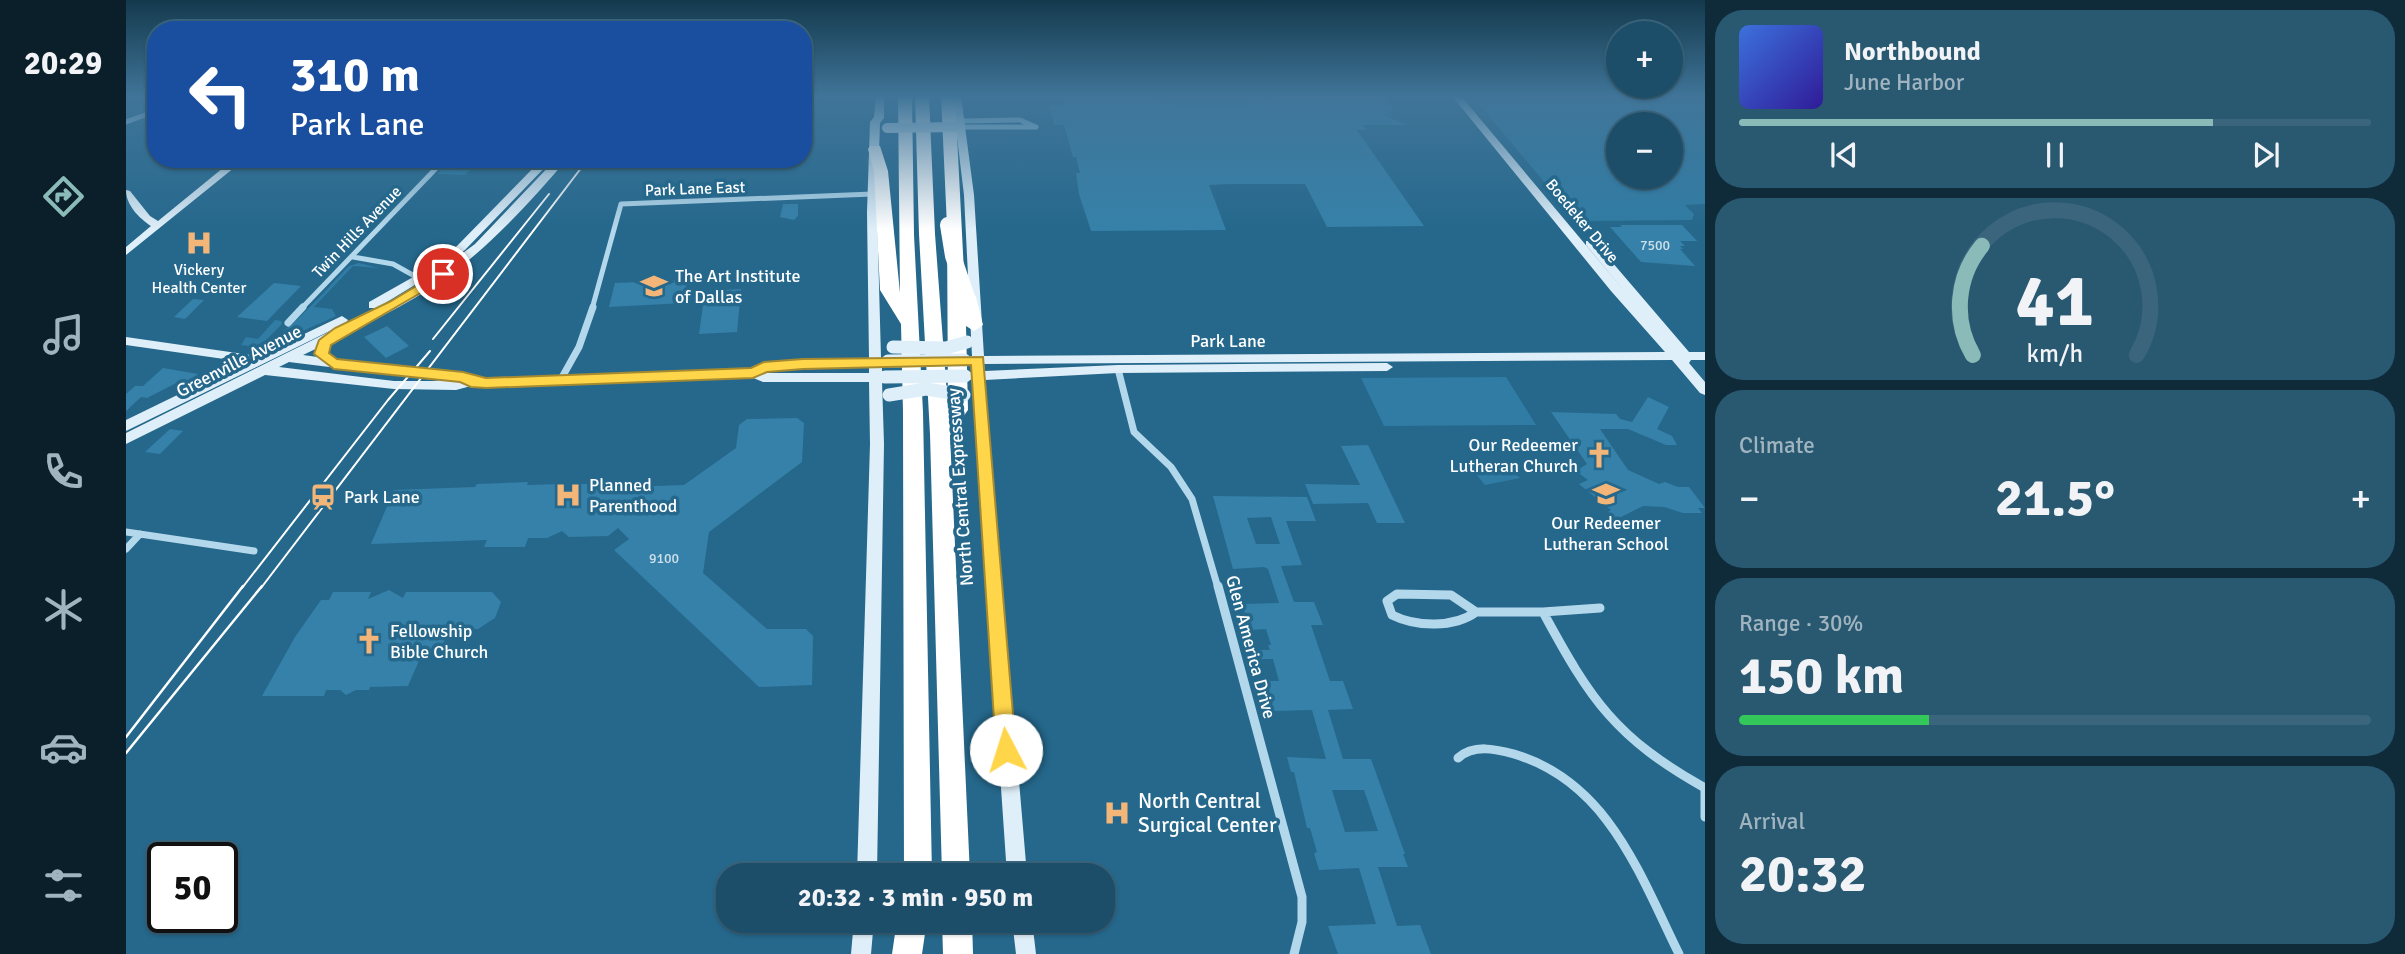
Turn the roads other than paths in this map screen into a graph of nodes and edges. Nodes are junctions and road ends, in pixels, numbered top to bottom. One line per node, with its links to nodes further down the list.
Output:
1 (875, 141): 9 (main road)
2 (893, 141): 14 (highway)
3 (905, 141): 14 (highway)
4 (924, 141): 49 (highway, North Central Expressway)
5 (941, 141): 26 (highway, bridge)
6 (955, 141): 49 (highway)
7 (961, 141): 26 (main road, North Central Expressway)
8 (1498, 141): 32 (main road, Boedeker Drive)
9 (875, 149): 16 (main road); 24 (highway)
10 (229, 168): 19 (main road)
11 (437, 168): 21 (street, Twin Hills Avenue)
12 (539, 168): 17 (main road, Greenville Avenue)
13 (554, 168): 18 (main road, Greenville Avenue)
14 (905, 190): 24 (highway)
15 (126, 193): 19 (main road)
16 (872, 194): 27 (main road); 44 (street, Park Lane East)
17 (499, 208): 18 (main road); 22 (main road, Greenville Avenue)
18 (513, 211): 22 (main road, Greenville Avenue)
19 (158, 226): 20 (main road)
20 (126, 252)
21 (353, 257): 22 (street); 23 (street, Twin Hills Avenue)
22 (424, 281): 25 (main road, Greenville Avenue); 37 (main road, Greenville Avenue)
23 (288, 323)
24 (910, 325): 62 (highway)
25 (340, 332): 30 (main road, Greenville Avenue); 36 (main road)
26 (972, 335): 27 (main road, bridge); 33 (main road, North Central Expressway)
27 (876, 337): 34 (main road)
28 (126, 341): 37 (main road, Park Lane)
29 (1705, 356): 32 (main road, Park Lane)
30 (288, 357): 36 (main road, Park Lane); 37 (main road, Greenville Avenue)
31 (1163, 358): 33 (main road, Park Lane); 35 (main road, Park Lane); 39 (main road)
32 (1681, 359): 35 (main road, Park Lane); 38 (main road, Park Lane); 45 (main road, Boedeker Drive)
33 (978, 360): 34 (main road, Park Lane, bridge); 41 (main road, North Central Expressway)
34 (882, 362): 40 (main road, Park Lane); 42 (main road)
35 (1296, 363): 39 (main road, Park Lane)
36 (334, 364): 43 (main road, Park Lane)
37 (260, 365): 43 (main road, Park Lane); 48 (main road, Greenville Avenue); 50 (main road, Greenville Avenue)
38 (1705, 365)
39 (1118, 369): 41 (main road, Park Lane); 75 (street, Glen America Drive)
40 (753, 373): 42 (main road, Park Lane); 44 (main road, Park Lane)
41 (972, 376): 42 (main road, Park Lane, bridge); 47 (main road, North Central Expressway)
42 (881, 377): 46 (main road)
43 (471, 382): 44 (main road, Park Lane)
44 (560, 382)
45 (1705, 390)
46 (877, 405): 47 (main road, bridge); 61 (main road)
47 (980, 408): 64 (main road, North Central Expressway)
48 (126, 426)
49 (940, 434): 63 (highway, North Central Expressway)
50 (126, 439)
51 (126, 532): 52 (street)
52 (140, 534): 53 (street); 54 (street)
53 (126, 549)
54 (254, 551)
55 (1600, 608): 57 (street)
56 (1476, 612): 56 (street); 57 (street)
57 (1543, 612): 59 (street)
58 (1458, 758): 76 (street)
59 (1705, 790): 60 (street)
60 (1705, 817)
61 (867, 863)
62 (918, 863)
63 (956, 863)
64 (1016, 863)
65 (862, 933): 70 (main road)
66 (910, 933): 71 (highway)
67 (919, 933): 72 (highway)
68 (957, 933): 73 (highway)
69 (1024, 933): 74 (main road)
70 (861, 954)
71 (907, 954)
72 (919, 954)
73 (958, 954)
74 (1026, 954)
75 (1294, 954)
76 (1679, 954)

